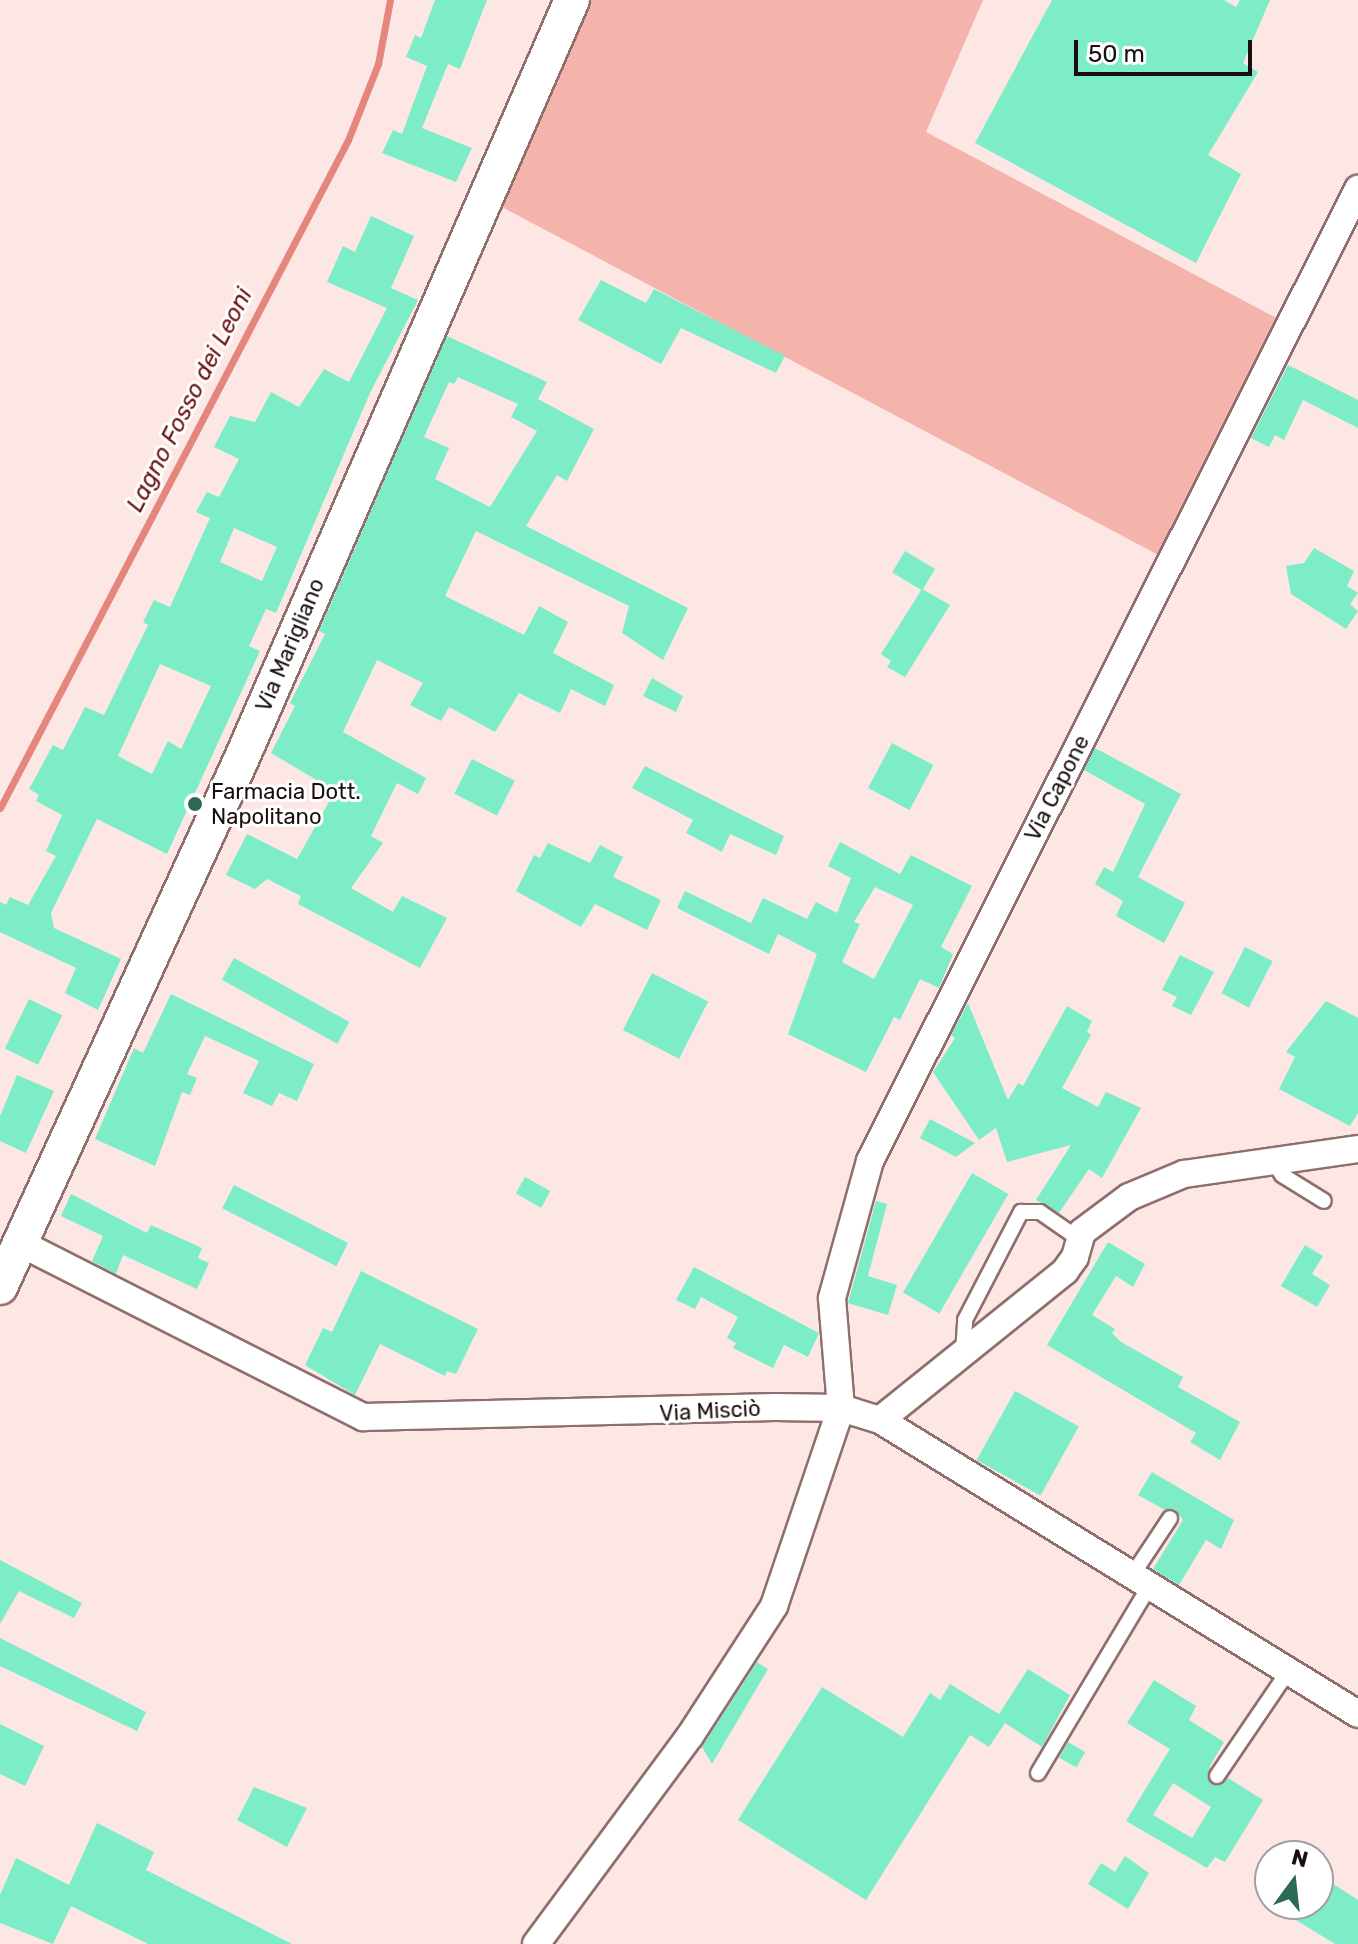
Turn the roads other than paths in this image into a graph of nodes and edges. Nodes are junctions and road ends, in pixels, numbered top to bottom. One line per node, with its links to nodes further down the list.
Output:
1 (572, 0): 7 (street, Via Marigliano)
2 (1358, 189): 10 (street, Via Capone)
3 (1358, 1149): 4 (street)
4 (1273, 1160): 5 (lane); 6 (street)
5 (1324, 1201)
6 (1079, 1239): 9 (street); 9 (lane)
7 (20, 1243): 8 (street, Via Marigliano); 10 (street, Via Misciò)
8 (0, 1287)
9 (963, 1352): 11 (street)
10 (841, 1408): 11 (street, Via Misciò); 18 (street)
11 (880, 1420): 13 (street, Via Misciò)
12 (1170, 1518): 13 (lane)
13 (1141, 1580): 14 (street, Via Misciò); 16 (lane)
14 (1289, 1670): 15 (street, Via Misciò); 17 (lane)
15 (1358, 1714)
16 (1038, 1773)
17 (1217, 1776)
18 (536, 1944)

